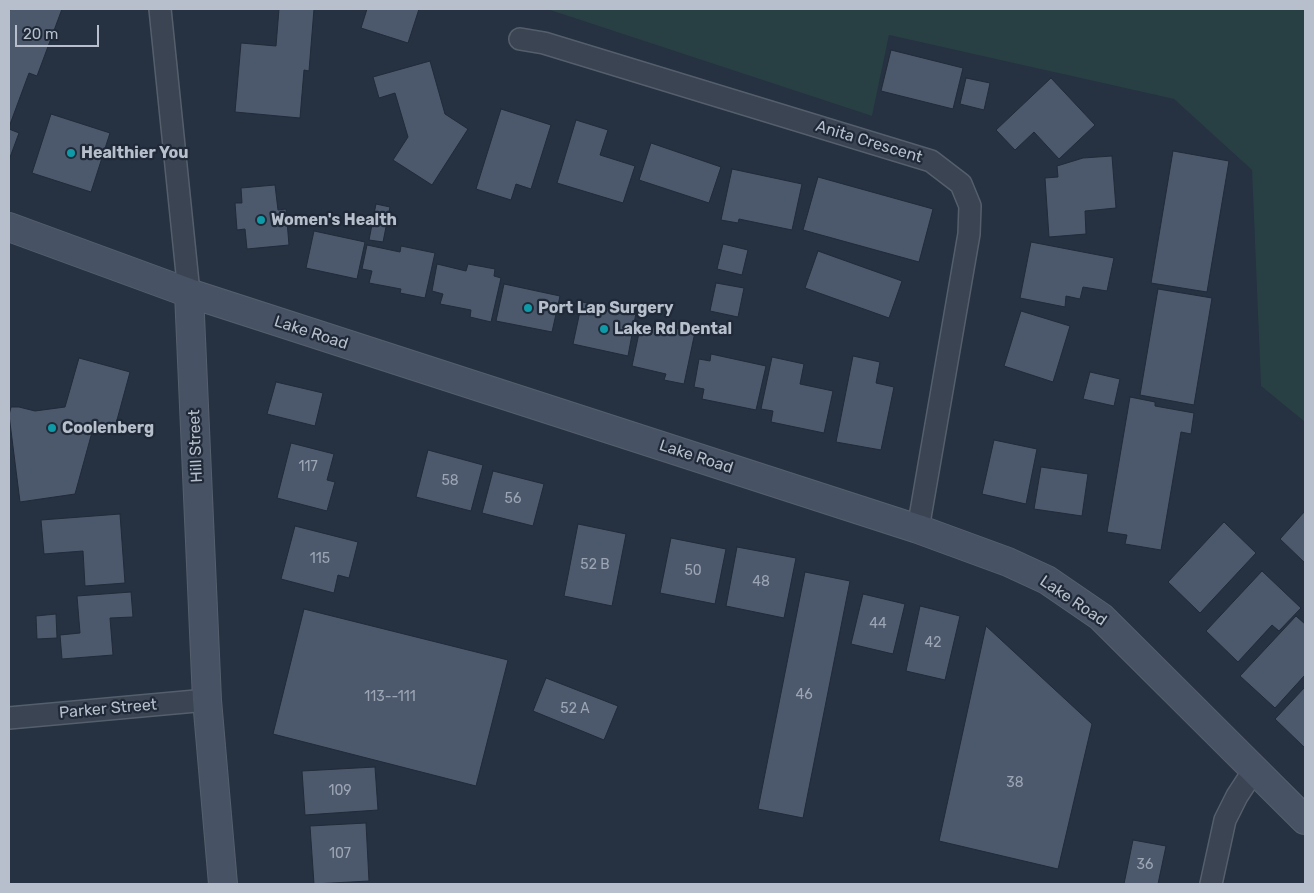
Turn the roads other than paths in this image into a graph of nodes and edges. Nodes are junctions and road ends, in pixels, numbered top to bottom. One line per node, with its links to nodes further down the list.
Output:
1 (160, 9): 4 (street, Hill Street)
2 (520, 39): 5 (street, Anita Crescent)
3 (9, 227): 4 (main road, Lake Road)
4 (189, 293): 5 (main road, Lake Road); 6 (main road, Hill Street)
5 (918, 528): 8 (main road, Lake Road)
6 (207, 700): 7 (street, Parker Street); 10 (main road, Hill Street)
7 (9, 718)
8 (1254, 770): 9 (main road, Lake Road); 11 (street)
9 (1305, 820)
10 (223, 884)
11 (1211, 884)

